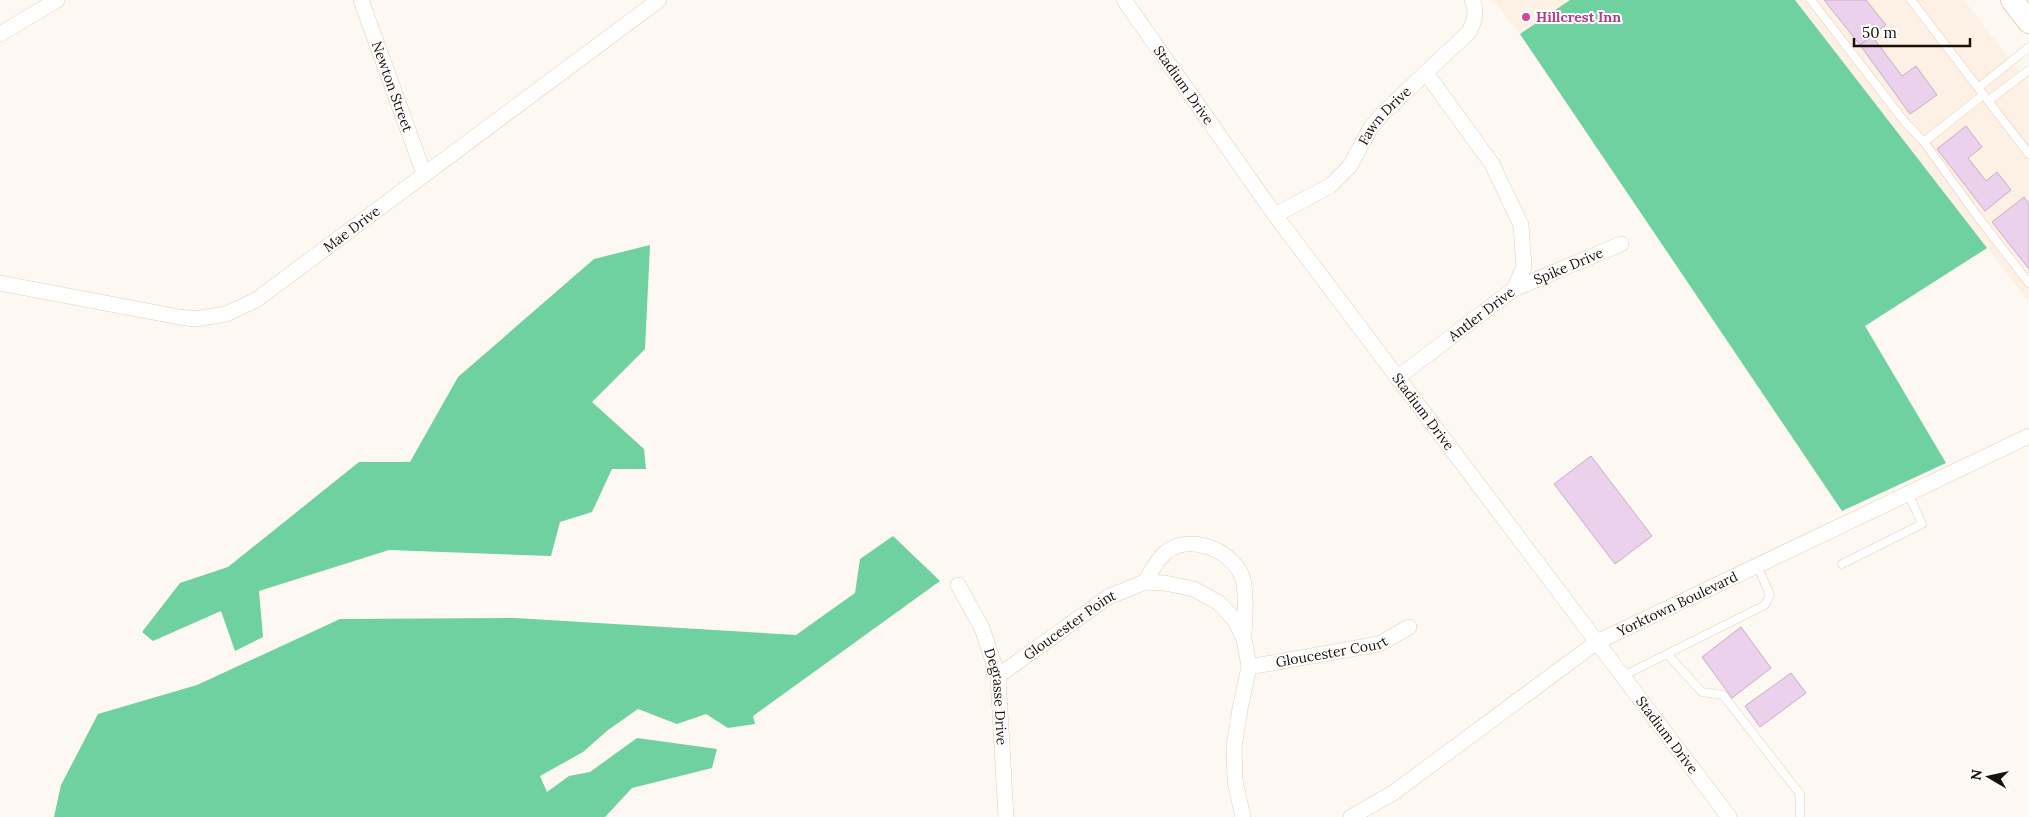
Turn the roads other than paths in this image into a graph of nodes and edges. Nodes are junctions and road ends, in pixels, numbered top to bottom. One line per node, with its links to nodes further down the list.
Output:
1 (57, 0): 10 (street)
2 (361, 0): 18 (street, Newton Street)
3 (659, 0): 18 (street, Mae Drive)
4 (1124, 0): 19 (street, Stadium Drive)
5 (1472, 0): 13 (street, Fawn Drive)
6 (1811, 0): 16 (lane)
7 (1911, 0): 14 (lane)
8 (2012, 0): 9 (main road)
9 (2029, 22)
10 (0, 34)
11 (2029, 47): 14 (lane)
12 (2029, 70): 15 (lane)
13 (1426, 73): 19 (street, Fawn Drive); 23 (street, Antler Drive)
14 (1978, 88): 15 (lane)
15 (1986, 98): 16 (lane); 17 (lane)
16 (1924, 142): 22 (lane)
17 (2029, 154)
18 (424, 174): 21 (street, Mae Drive)
19 (1275, 215): 24 (street, Stadium Drive)
20 (1621, 244): 23 (street, Spike Drive)
21 (0, 283)
22 (2029, 283)
23 (1514, 288): 24 (street, Antler Drive)
24 (1397, 378): 33 (street, Stadium Drive)
25 (2029, 436): 26 (street, Yorktown Boulevard)
26 (1908, 493): 27 (lane); 28 (street, Yorktown Boulevard)
27 (1842, 564)
28 (1758, 565): 33 (street, Yorktown Boulevard); 34 (lane)
29 (1145, 582): 32 (street, Gloucester Point); 32 (street, Gloucester Point); 36 (street, Gloucester Point)
30 (958, 585): 36 (street, Degrasse Drive)
31 (1409, 627): 35 (street, Gloucester Court)
32 (1244, 639): 35 (street, Gloucester Point)
33 (1597, 642): 37 (street, Stadium Drive); 40 (street, Yorktown Boulevard)
34 (1667, 654): 37 (lane); 42 (lane)
35 (1249, 667): 39 (street, Gloucester Point)
36 (998, 676): 38 (street, Degrasse Drive)
37 (1623, 676): 41 (street, Stadium Drive)
38 (1006, 817)
39 (1243, 817)
40 (1352, 817)
41 (1729, 817)
42 (1800, 817)

